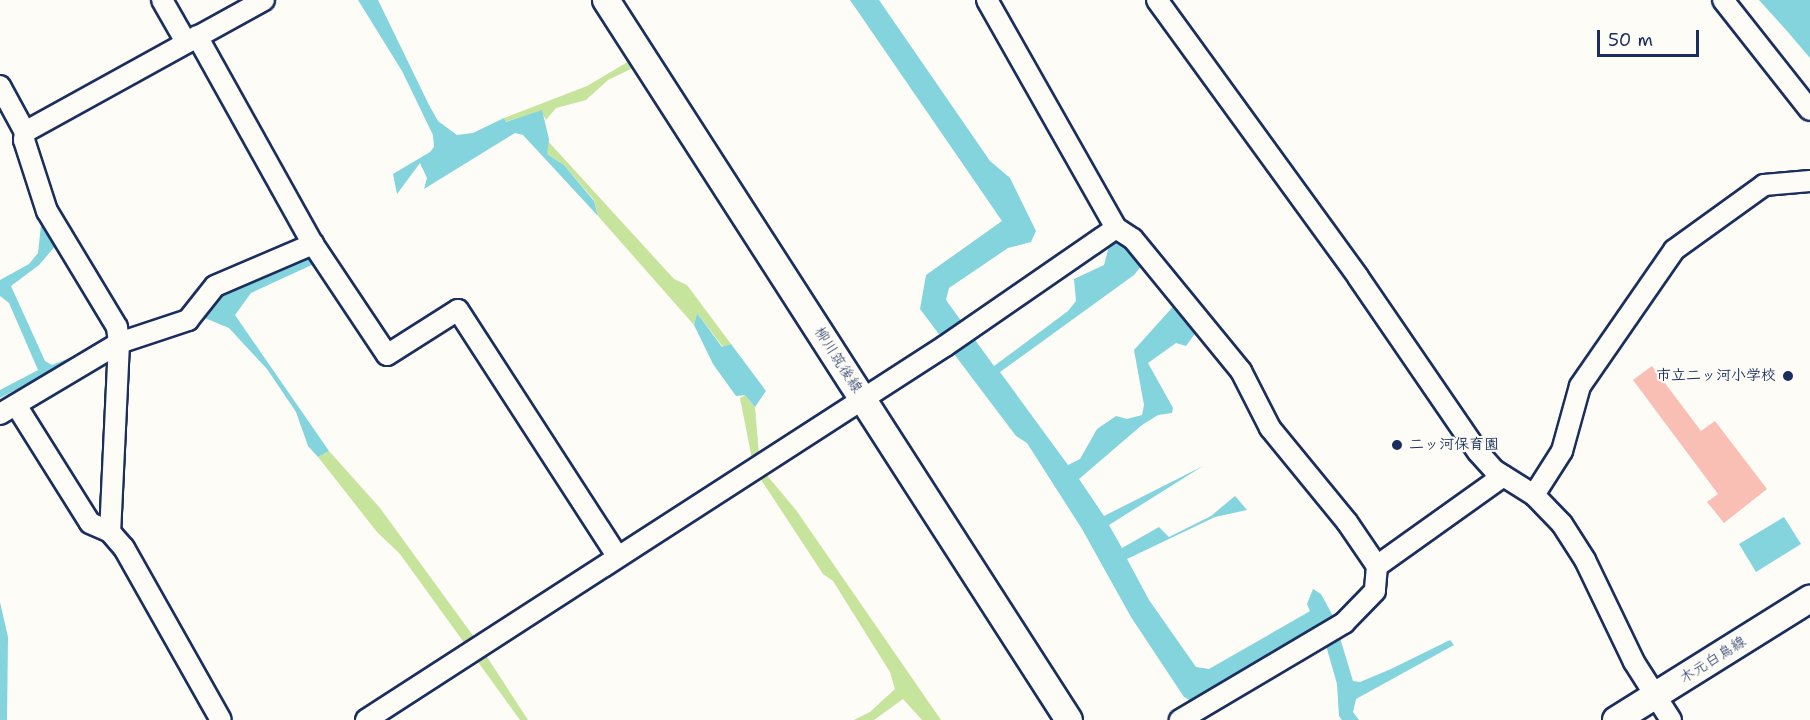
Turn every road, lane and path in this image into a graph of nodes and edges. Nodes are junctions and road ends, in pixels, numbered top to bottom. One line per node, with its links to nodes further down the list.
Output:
1 (162, 0): 7 (street)
2 (264, 0): 7 (street)
3 (606, 0): 15 (main road, 柳川筑後線)
4 (987, 0): 12 (street)
5 (1156, 0): 17 (street)
6 (1723, 0): 9 (street)
7 (192, 39): 10 (street); 13 (street)
8 (0, 86): 10 (street)
9 (1810, 110)
10 (25, 132): 14 (street)
11 (1810, 181): 17 (street)
12 (1116, 228): 15 (street); 20 (street)
13 (313, 244): 14 (street); 19 (street)
14 (119, 343): 16 (street); 18 (street)
15 (863, 399): 19 (street); 25 (main road, 柳川筑後線)
16 (8, 409): 18 (street)
17 (1520, 486): 20 (street); 22 (street)
18 (110, 532): 23 (street)
19 (618, 557): 24 (street)
20 (1377, 566): 26 (street)
21 (1810, 599): 22 (main road, 木元白鳥線)
22 (1654, 697): 27 (main road, 木元白鳥線); 28 (street)
23 (221, 720)
24 (366, 720)
25 (1069, 720)
26 (1180, 720)
27 (1616, 720)
28 (1671, 720)

